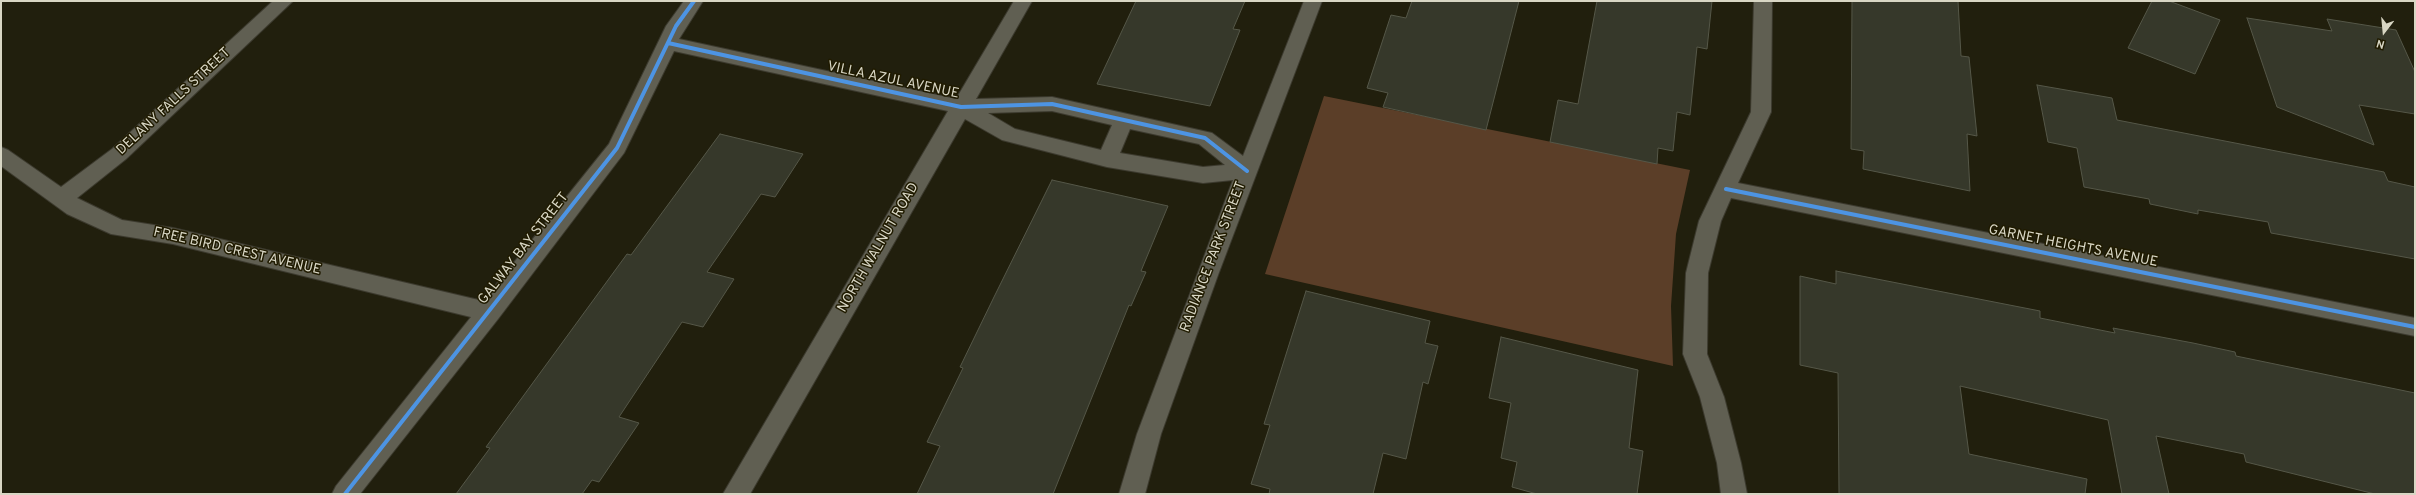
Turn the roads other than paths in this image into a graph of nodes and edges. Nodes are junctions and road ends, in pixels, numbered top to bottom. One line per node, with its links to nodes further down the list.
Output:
1 (284, 1): 13 (street, DELANY FALLS STREET)
2 (694, 1): 6 (street, GALWAY BAY STREET)
3 (1022, 1): 7 (street, NORTH WALNUT ROAD)
4 (1313, 1): 11 (street, RADIANCE PARK STREET)
5 (1763, 1): 12 (street)
6 (668, 43): 7 (street, VILLA AZUL AVENUE); 14 (street, GALWAY BAY STREET)
7 (961, 107): 8 (street, VILLA AZUL AVENUE); 10 (street, VILLA AZUL AVENUE); 17 (street, NORTH WALNUT ROAD)
8 (1124, 120): 10 (street); 11 (street, VILLA AZUL AVENUE)
9 (1, 155): 13 (street, FREE BIRD CREST AVENUE)
10 (1107, 159): 11 (street, VILLA AZUL AVENUE)
11 (1247, 171): 18 (street, RADIANCE PARK STREET)
12 (1726, 189): 15 (street, GARNET HEIGHTS AVENUE); 19 (street)
13 (62, 198): 14 (street, FREE BIRD CREST AVENUE)
14 (490, 312): 16 (street, GALWAY BAY STREET)
15 (2415, 326)
16 (345, 494)
17 (736, 494)
18 (1132, 494)
19 (1734, 494)

